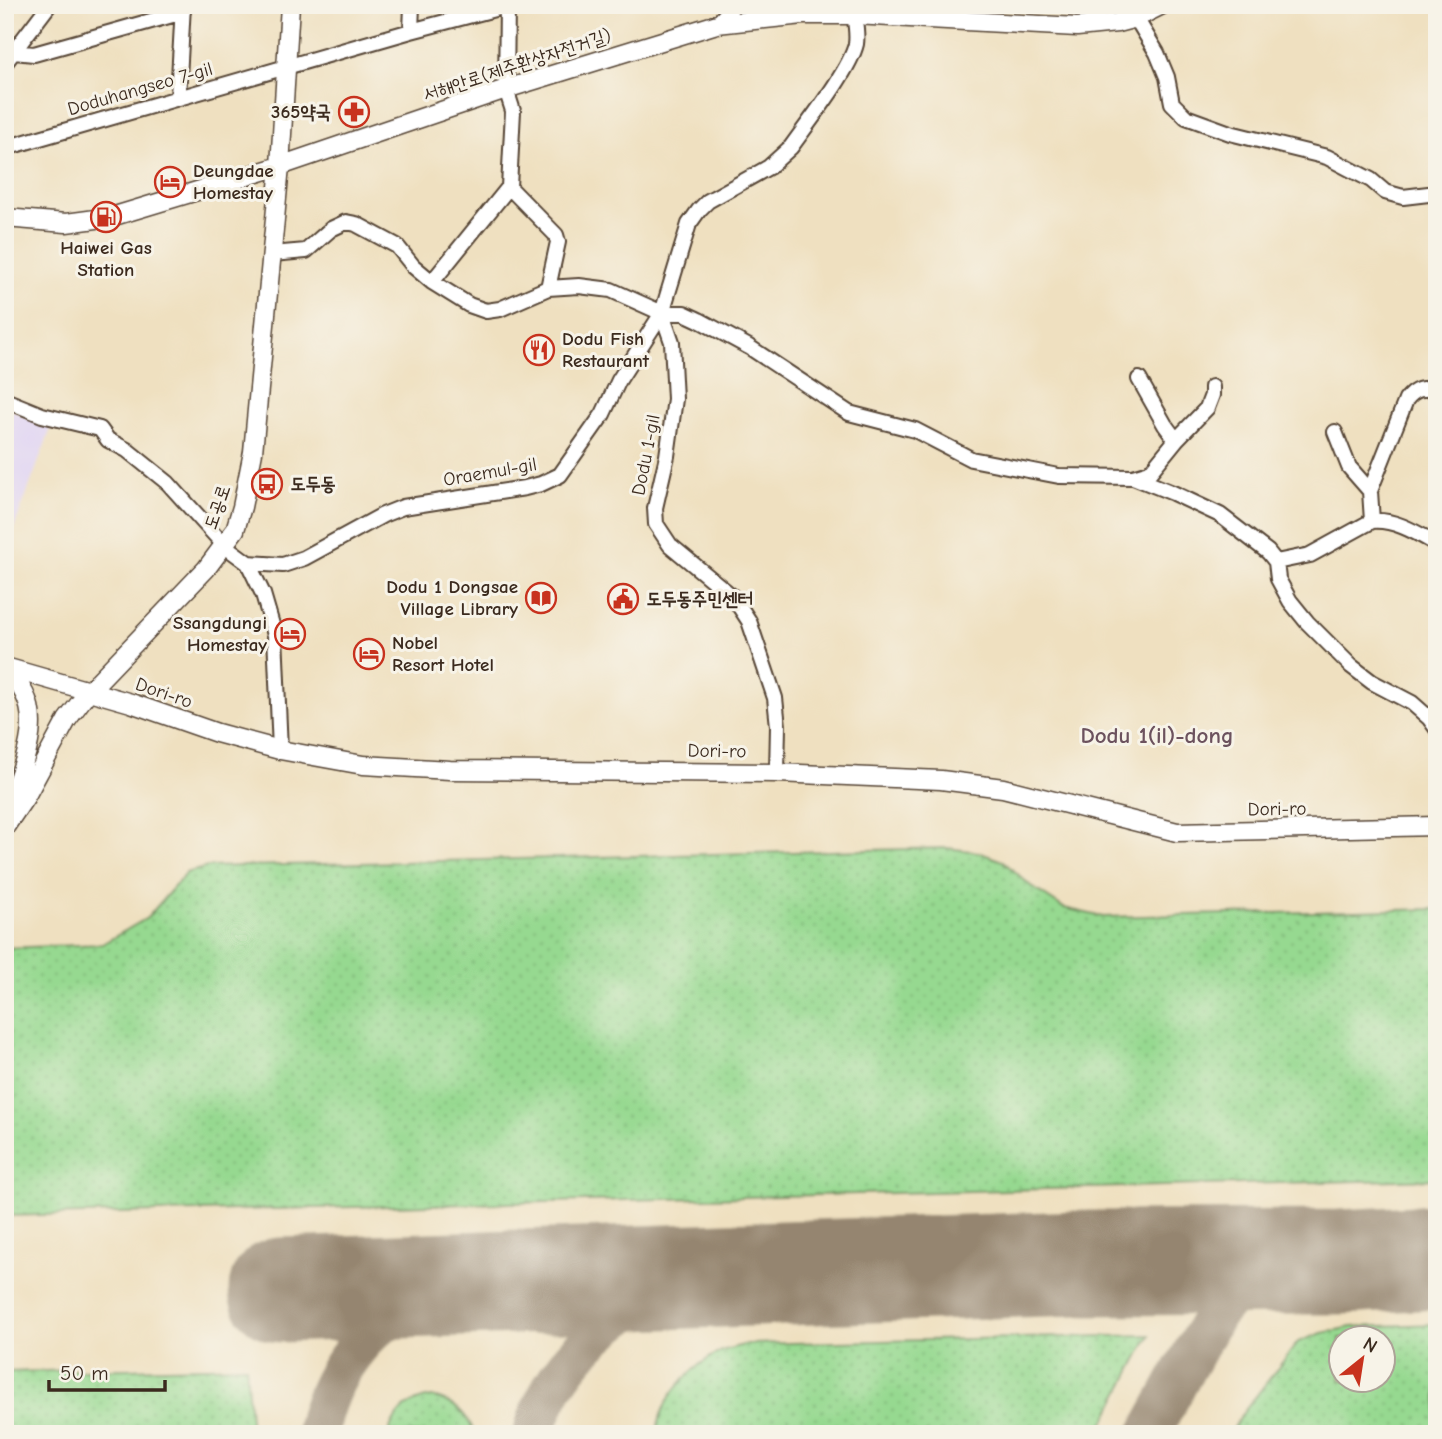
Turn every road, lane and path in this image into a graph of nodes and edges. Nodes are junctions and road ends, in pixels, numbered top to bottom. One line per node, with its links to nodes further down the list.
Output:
1 (49, 5): 12 (street)
2 (290, 5): 13 (street, 도공로)
3 (412, 5): 11 (street)
4 (734, 5): 10 (street)
5 (1162, 5): 9 (street, 서해안로(제주환상자전거길))
6 (507, 6): 11 (street, Doduhangseo 7-gil); 14 (street)
7 (183, 9): 12 (street); 15 (street)
8 (853, 10): 9 (street, 서해안로(제주환상자전거길)); 10 (street, 서해안로(제주환상자전거길)); 24 (street)
9 (1136, 18): 19 (street)
10 (718, 24): 14 (street, 서해안로(제주환상자전거길))
11 (411, 31): 13 (street, Doduhangseo 7-gil)
12 (10, 57)
13 (286, 68): 15 (street, Doduhangseo 7-gil); 17 (street, 도공로)
14 (506, 89): 17 (street, 서해안로(제주환상자전거길)); 18 (street)
15 (178, 97): 16 (street, Doduhangseo 7-gil)
16 (5, 148)
17 (280, 166): 20 (street, 서해안로(제주환상자전거길)); 21 (street, 도공로)
18 (509, 187): 22 (street); 23 (street)
19 (1437, 193)
20 (5, 218)
21 (272, 254): 22 (street); 35 (street, 도공로)
22 (432, 282): 23 (street)
23 (548, 288): 24 (street)
24 (663, 313): 31 (street); 37 (street, Oraemul-gil); 42 (street, Dodu 1-gil)
25 (1139, 379): 30 (street)
26 (1212, 387): 30 (street)
27 (1437, 389): 32 (street)
28 (5, 400): 35 (street)
29 (1335, 432): 32 (street)
30 (1176, 440): 31 (street)
31 (1133, 477): 36 (street)
32 (1370, 491): 33 (street)
33 (1372, 522): 34 (street); 36 (street)
34 (1437, 544)
35 (225, 546): 37 (street); 39 (street, 도공로)
36 (1276, 562): 40 (street)
37 (248, 563): 41 (street)
38 (5, 669): 39 (street, Dori-ro); 43 (street)
39 (88, 692): 41 (street, Dori-ro); 45 (street, 도공로)
40 (1437, 729)
41 (280, 750): 42 (street, Dori-ro)
42 (777, 773): 44 (street, Dori-ro)
43 (5, 815)
44 (1437, 826)
45 (5, 827)

